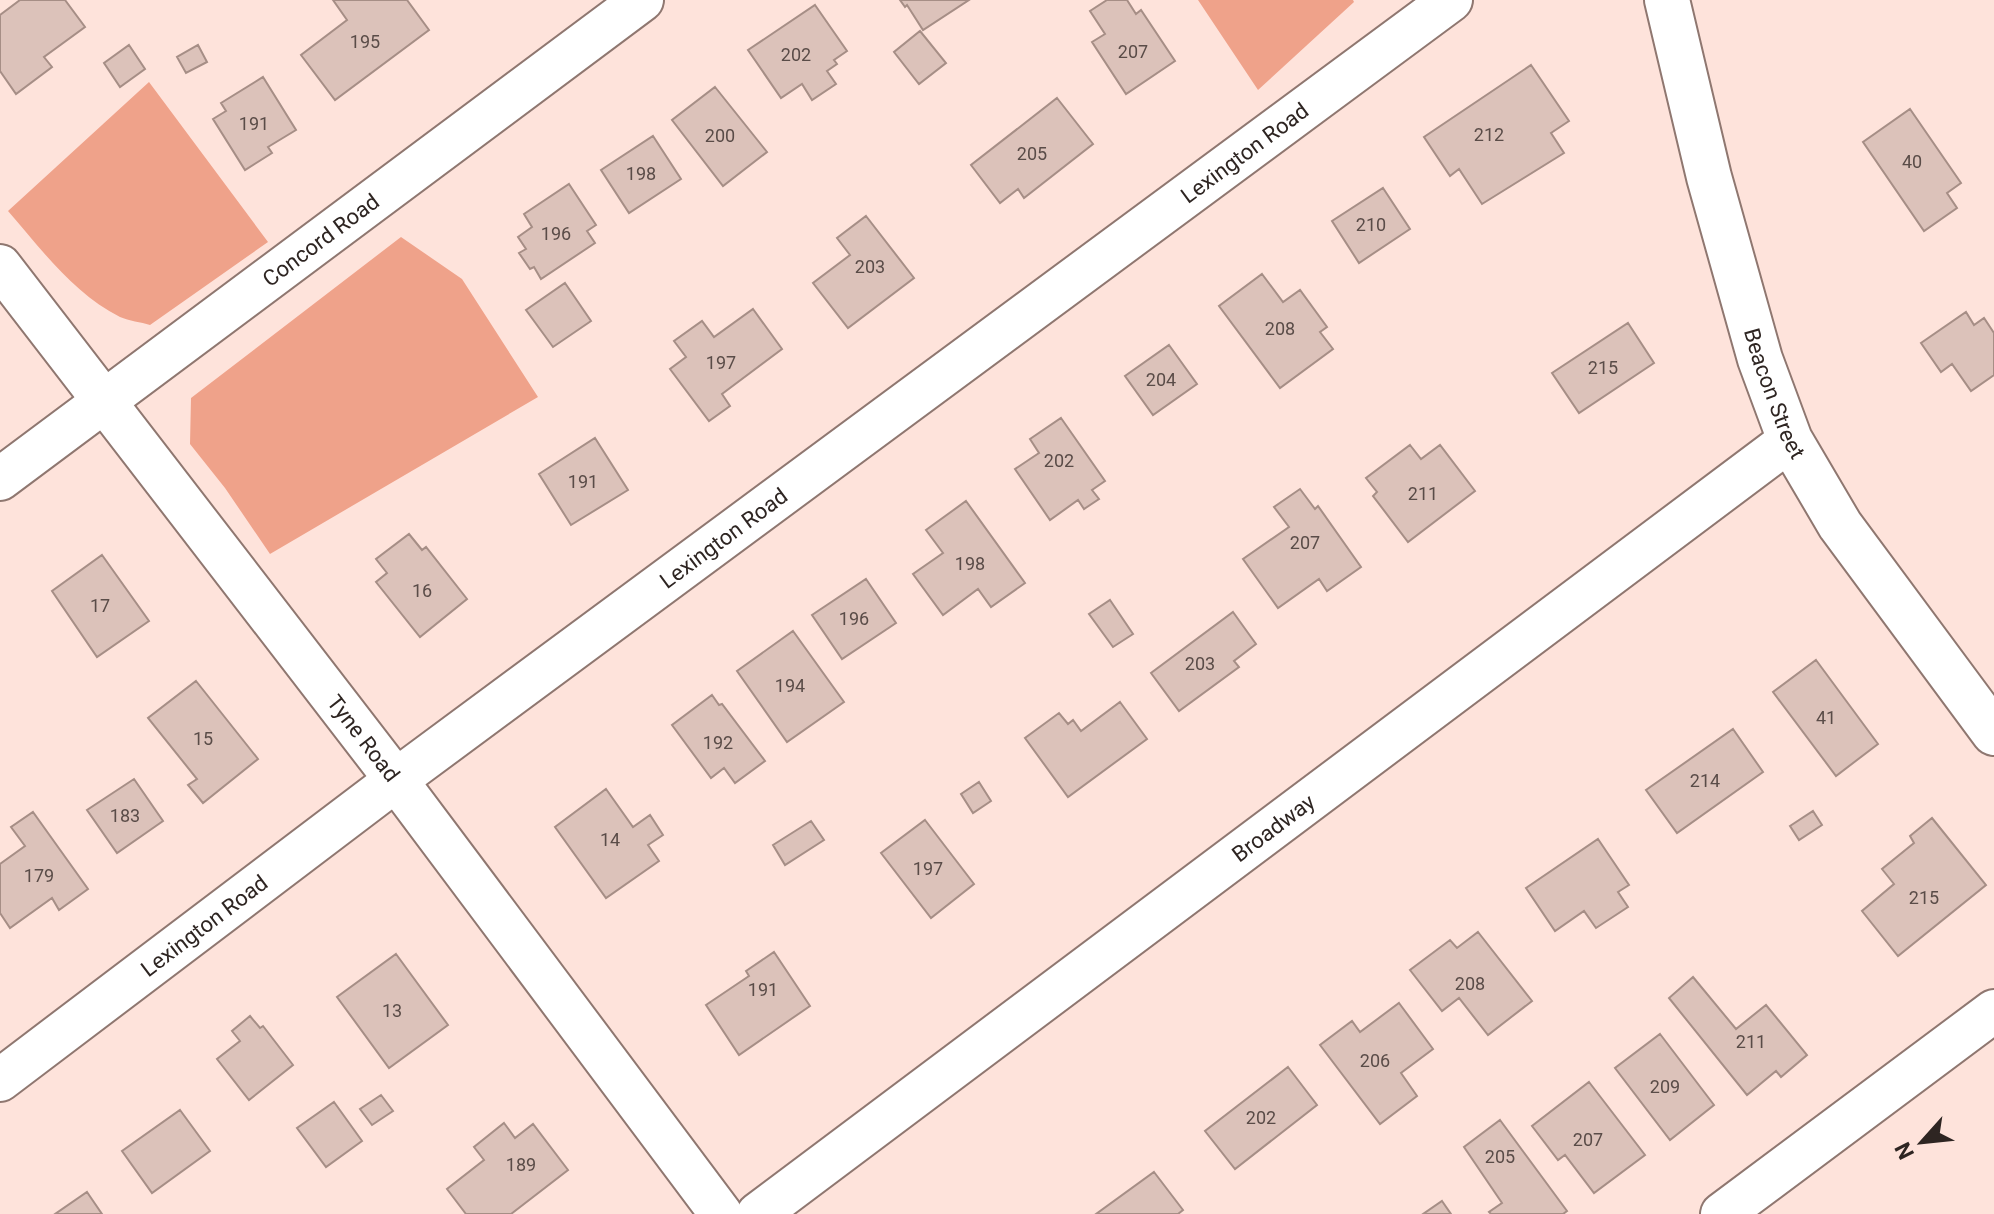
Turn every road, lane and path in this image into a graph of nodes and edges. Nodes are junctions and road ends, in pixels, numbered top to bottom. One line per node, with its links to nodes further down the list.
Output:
1 (642, 0): 5 (street, Concord Road)
2 (1451, 0): 9 (street, Lexington Road)
3 (1667, 0): 6 (street, Beacon Street)
4 (0, 266): 5 (street, Tyne Road)
5 (105, 399): 7 (street, Concord Road); 9 (street, Tyne Road)
6 (1790, 440): 8 (street, Beacon Street); 13 (street, Broadway)
7 (0, 479)
8 (1994, 733)
9 (396, 780): 11 (street, Lexington Road); 12 (street, Tyne Road)
10 (1994, 1011): 14 (street)
11 (0, 1080)
12 (721, 1214)
13 (758, 1214)
14 (1722, 1214)

